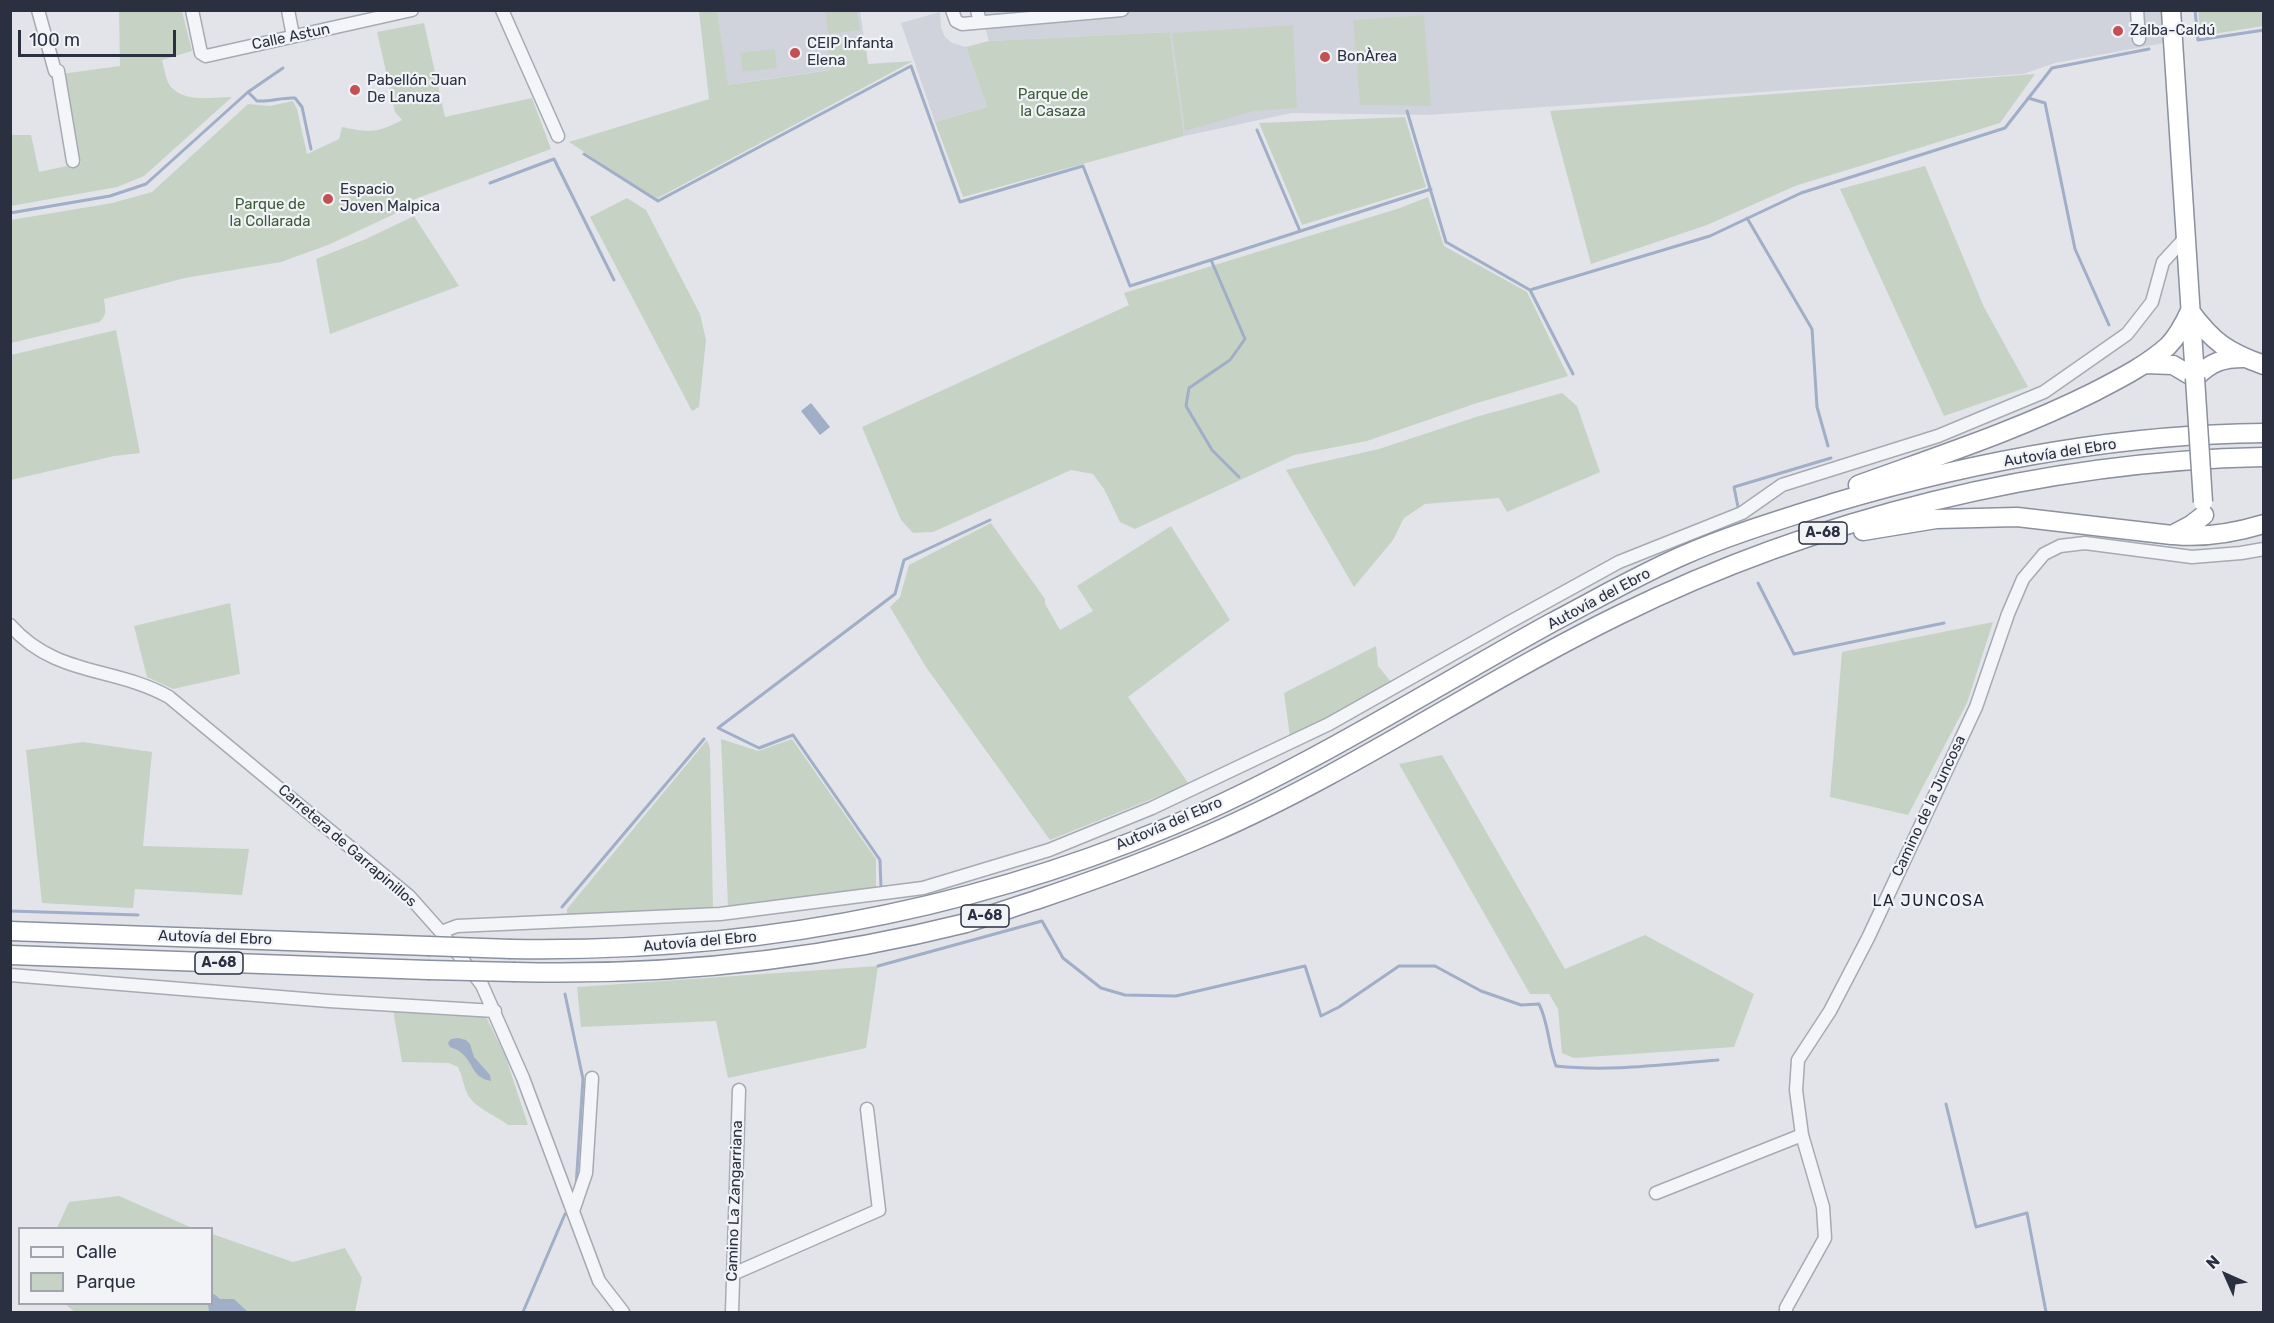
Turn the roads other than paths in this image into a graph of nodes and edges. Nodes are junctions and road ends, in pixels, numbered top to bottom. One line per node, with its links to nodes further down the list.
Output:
1 (38, 10): 15 (street)
2 (192, 10): 12 (street, Calle Astun)
3 (288, 10): 12 (street)
4 (412, 10): 12 (street, Calle Astun)
5 (502, 10): 14 (street)
6 (952, 10): 11 (street)
7 (1122, 10): 10 (street)
8 (2137, 10): 13 (street)
9 (2171, 10): 16 (highway)
10 (1111, 11): 11 (street)
11 (978, 16)
12 (293, 36)
13 (2139, 39)
14 (558, 136)
15 (73, 161)
16 (2186, 238): 17 (highway); 35 (street)
17 (2190, 311): 18 (highway); 19 (highway); 21 (highway)
18 (2246, 358): 20 (highway); 21 (highway)
19 (2144, 364): 21 (highway); 26 (highway)
20 (2264, 365)
21 (2195, 378): 24 (highway, bridge)
22 (2264, 433): 26 (highway, Autovía del Ebro / A-68)
23 (2264, 457): 32 (highway, Autovía del Ebro / A-68)
24 (2203, 508): 27 (highway); 28 (highway); 29 (highway)
25 (2264, 524): 27 (highway)
26 (1763, 525): 34 (highway, Autovía del Ebro / A-68, bridge)
27 (2237, 531): 29 (highway)
28 (2172, 535): 29 (highway); 32 (highway)
29 (2205, 536): 31 (street)
30 (2264, 549): 31 (street, Camino de la Juncosa)
31 (2207, 556): 42 (street, Camino de la Juncosa)
32 (1747, 559): 36 (highway, Autovía del Ebro / A-68, bridge)
33 (10, 625): 35 (street, Carretera de Garrapinillos)
34 (10, 931)
35 (441, 932): 38 (street, Carretera de Garrapinillos)
36 (10, 955)
37 (10, 975): 38 (street)
38 (495, 1011): 44 (street, Carretera de Garrapinillos)
39 (592, 1078): 44 (street)
40 (738, 1090): 45 (street, Camino La Zangarriana)
41 (867, 1109): 45 (street)
42 (1802, 1135): 43 (street); 48 (street, Camino de la Juncosa)
43 (1656, 1193)
44 (573, 1211): 46 (street, Carretera de Garrapinillos)
45 (733, 1274): 47 (street, Camino La Zangarriana)
46 (623, 1312)
47 (732, 1312)
48 (1786, 1312)

